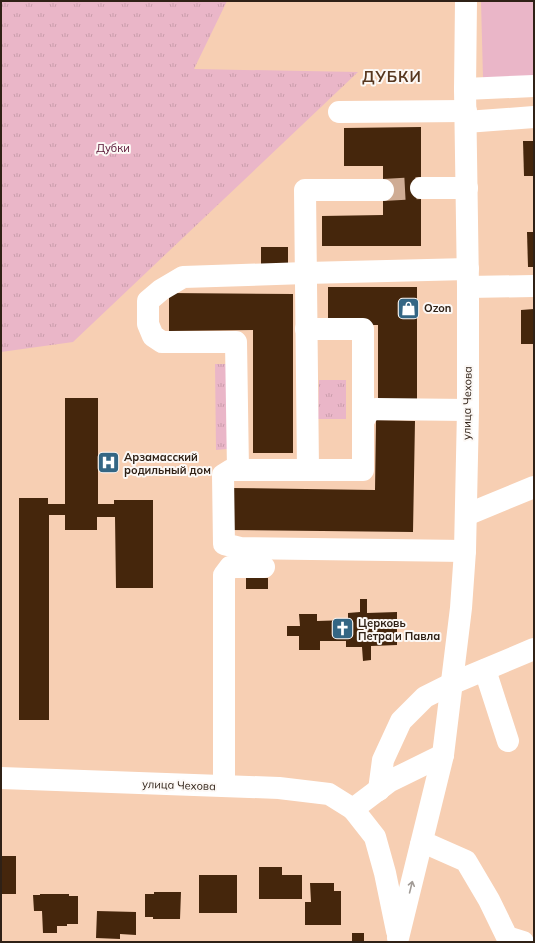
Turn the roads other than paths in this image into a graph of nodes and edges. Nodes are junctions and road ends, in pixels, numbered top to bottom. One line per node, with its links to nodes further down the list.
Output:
1 (466, 1): 3 (street, улица Чехова)
2 (534, 86): 3 (street)
3 (465, 89): 5 (street, улица Чехова)
4 (339, 112): 5 (street)
5 (466, 117): 6 (street); 8 (street, улица Чехова)
6 (534, 117)
7 (421, 188): 8 (street)
8 (467, 188): 11 (street, улица Чехова)
9 (383, 190): 10 (street)
10 (306, 273): 11 (street); 13 (street); 16 (street)
11 (468, 278): 12 (street); 14 (street, улица Чехова)
12 (534, 286)
13 (306, 329): 15 (street); 17 (street)
14 (468, 410): 15 (street); 19 (street, улица Чехова)
15 (363, 422): 17 (street)
16 (238, 470): 17 (street); 20 (street)
17 (308, 470)
18 (534, 487): 19 (street)
19 (466, 515): 20 (street, улица Чехова)
20 (465, 551): 24 (street, улица Чехова)
21 (264, 567): 28 (street)
22 (534, 649): 23 (street)
23 (485, 670): 24 (street); 25 (street)
24 (452, 683): 26 (street, улица Чехова); 29 (street)
25 (508, 741)
26 (443, 755): 29 (street); 31 (street, улица Чехова)
27 (1, 778): 28 (street, улица Чехова)
28 (224, 786): 30 (street, улица Чехова)
29 (379, 790): 30 (street)
30 (353, 809): 32 (street, улица Чехова)
31 (421, 844): 32 (street, улица Чехова, one-way to 31); 33 (street)
32 (398, 940)
33 (523, 942)

